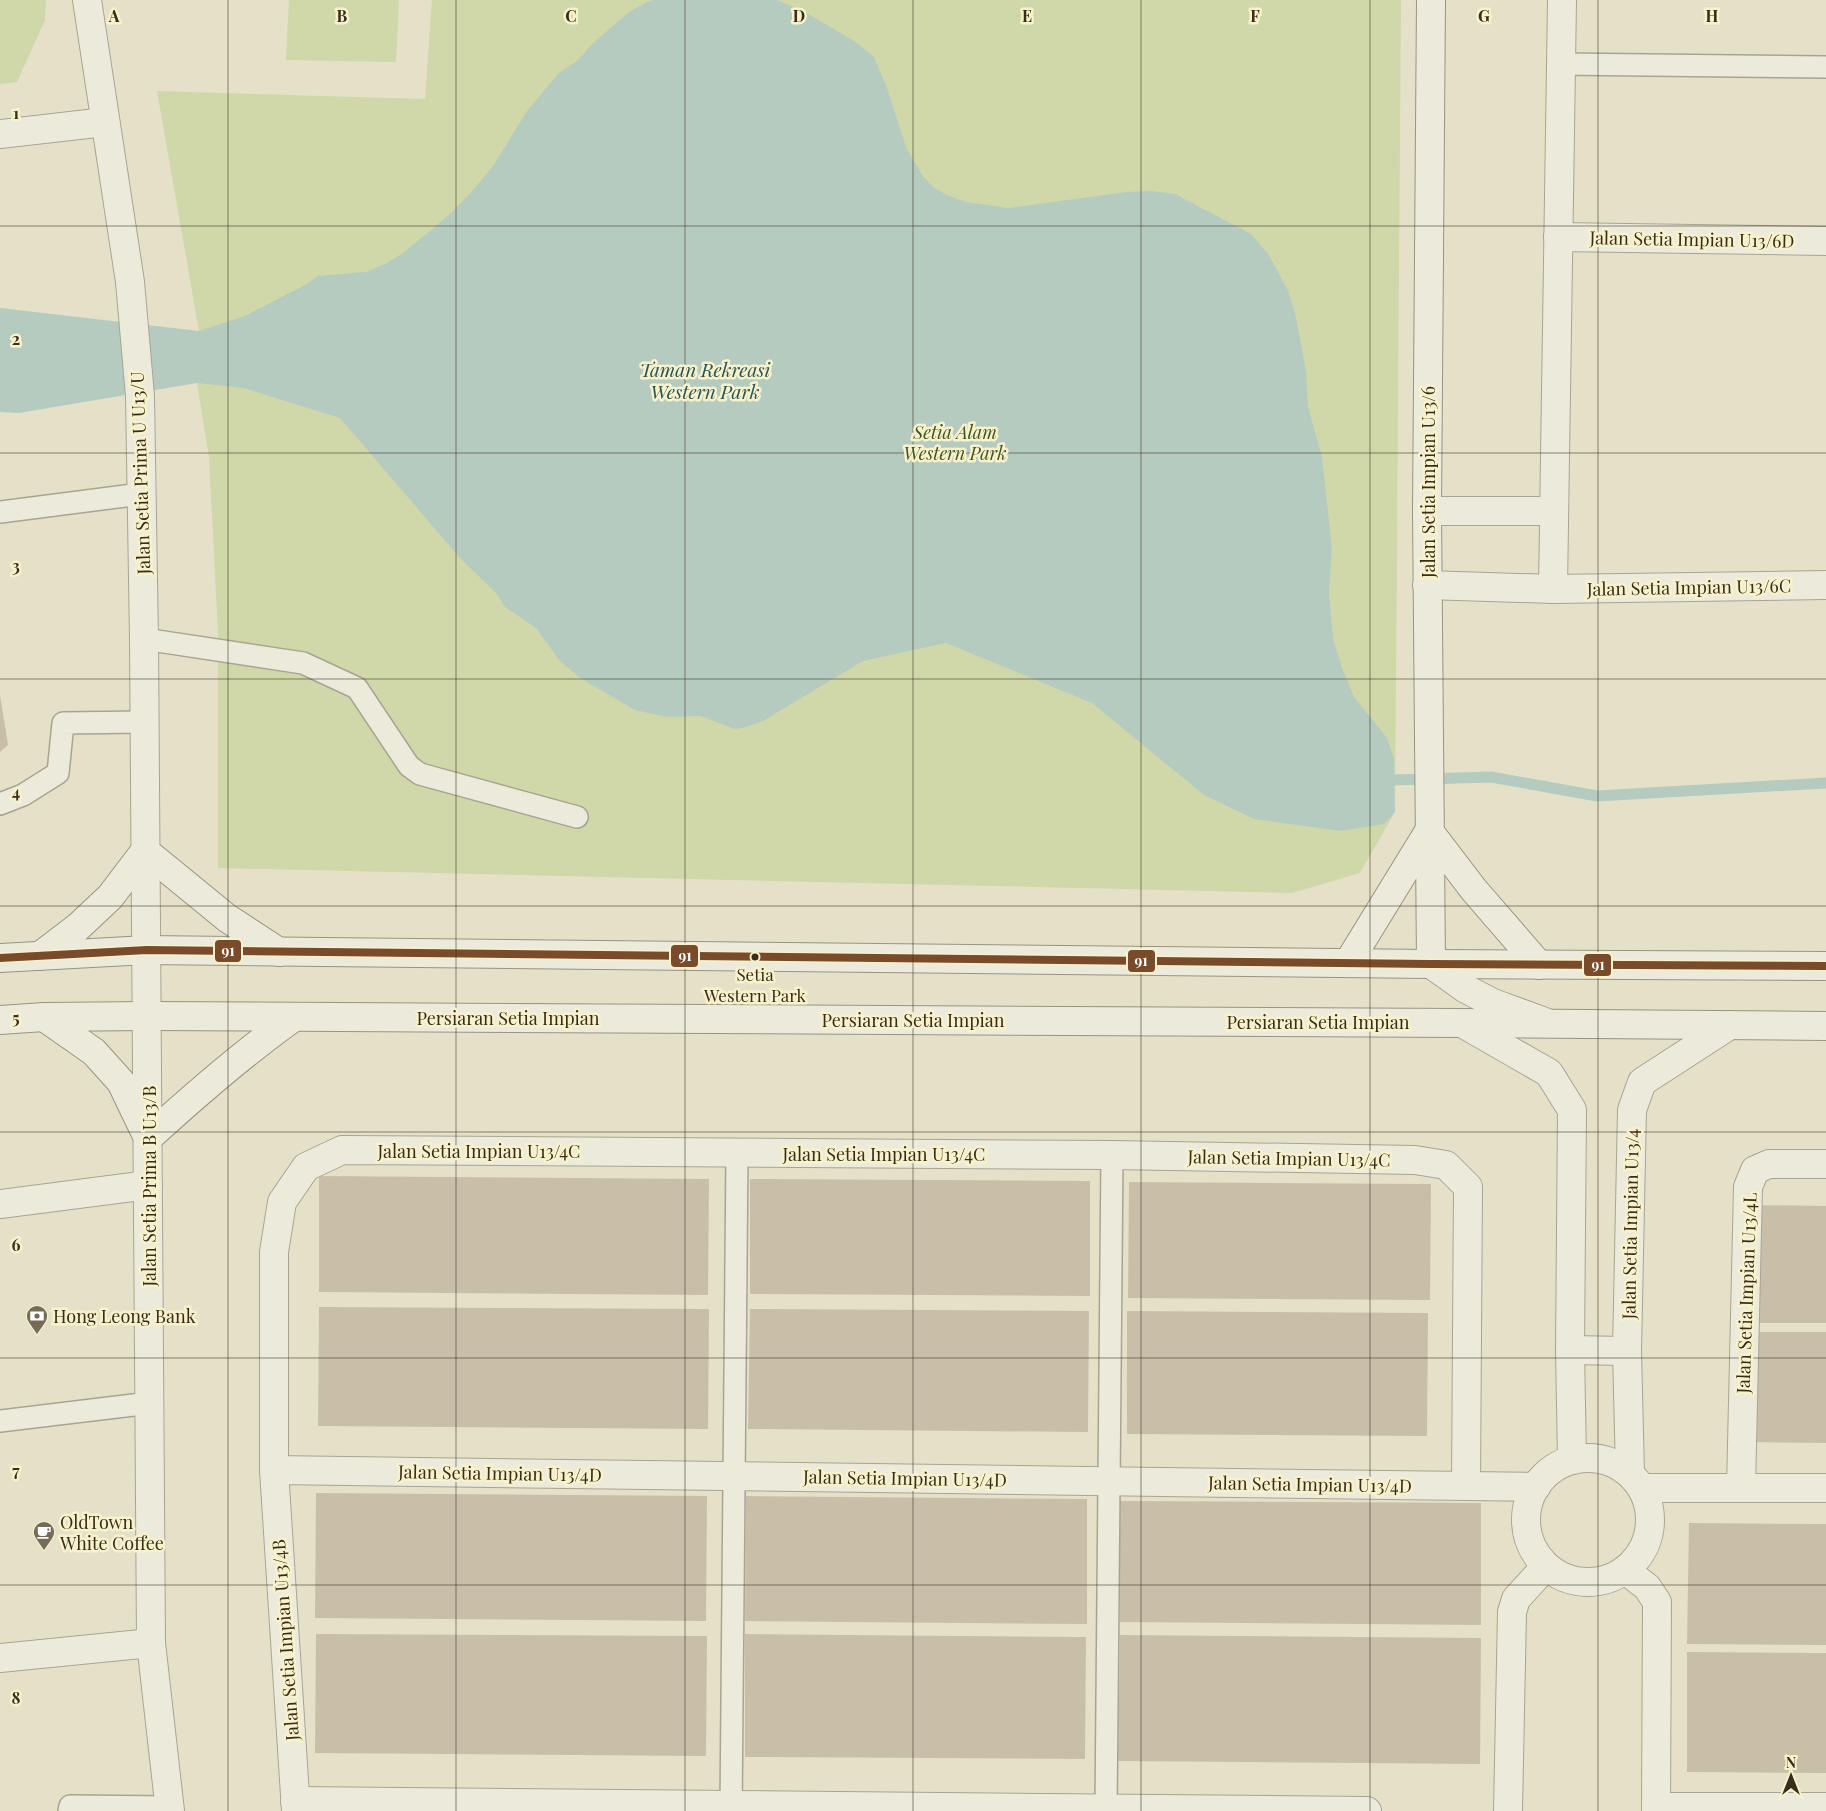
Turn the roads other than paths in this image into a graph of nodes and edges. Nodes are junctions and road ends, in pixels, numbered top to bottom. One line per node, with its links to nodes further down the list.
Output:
1 (87, 0): 6 (street, Jalan Setia Prima U U13/U)
2 (1431, 0): 11 (street, Jalan Setia Impian U13/6)
3 (1562, 0): 4 (street)
4 (1560, 64): 5 (lane); 8 (street)
5 (1826, 67)
6 (105, 122): 7 (street); 10 (street, Jalan Setia Prima U U13/U)
7 (0, 134)
8 (1558, 237): 9 (street, Jalan Setia Impian U13/6D); 12 (street)
9 (1826, 241)
10 (141, 494): 13 (lane); 17 (street, Jalan Setia Prima U U13/U)
11 (1427, 510): 12 (street); 14 (street, Jalan Setia Impian U13/6)
12 (1553, 510): 16 (street)
13 (0, 512)
14 (1427, 585): 16 (street, Jalan Setia Impian U13/6C); 21 (street, Jalan Setia Impian U13/6)
15 (1826, 585): 16 (street, Jalan Setia Impian U13/6C)
16 (1553, 589)
17 (144, 639): 18 (street, Jalan Setia Prima U U13/U); 20 (lane)
18 (144, 722): 19 (lane); 22 (street, Jalan Setia Prima U U13/U)
19 (0, 804)
20 (577, 817)
21 (1429, 822): 27 (street); 28 (street, Jalan Setia Impian U13/6); 29 (street)
22 (146, 851): 23 (street, Jalan Setia Prima U U13/U); 24 (street); 25 (street)
23 (147, 950): 24 (street); 25 (street); 31 (street, Jalan Setia Prima B U13/B)
24 (279, 952): 27 (street)
25 (40, 956): 26 (street)
26 (0, 958)
27 (1348, 963): 28 (street)
28 (1431, 964): 29 (street); 36 (street)
29 (1539, 964): 30 (street)
30 (1826, 966)
31 (147, 1016): 32 (street, Persiaran Setia Impian); 33 (street, Persiaran Setia Impian); 39 (street, Jalan Setia Prima B U13/B)
32 (44, 1017): 34 (street, Persiaran Setia Impian); 39 (street)
33 (294, 1017): 35 (street, Persiaran Setia Impian); 39 (street)
34 (0, 1020)
35 (1462, 1023): 36 (street, Persiaran Setia Impian); 45 (street)
36 (1552, 1024): 37 (street, Persiaran Setia Impian)
37 (1730, 1025): 38 (street, Persiaran Setia Impian); 46 (street, Jalan Setia Impian U13/4)
38 (1826, 1026)
39 (148, 1138): 43 (street, Jalan Setia Prima B U13/B)
40 (737, 1153): 41 (street, Jalan Setia Impian U13/4C); 50 (street, Jalan Setia Impian U13/4C); 51 (lane)
41 (1112, 1155): 53 (lane); 54 (street, Jalan Setia Impian U13/4C)
42 (1826, 1164): 56 (street, Jalan Setia Impian U13/4L)
43 (148, 1185): 44 (street); 47 (street, Jalan Setia Prima B U13/B)
44 (0, 1204)
45 (1570, 1350): 46 (street); 49 (street)
46 (1627, 1351): 52 (street, Jalan Setia Impian U13/4)
47 (150, 1403): 48 (lane); 60 (street, Jalan Setia Prima B U13/B)
48 (0, 1421)
49 (1572, 1460): 52 (street); 55 (street)
50 (274, 1470): 51 (street, Jalan Setia Impian U13/4D); 62 (street, Jalan Setia Impian U13/4B)
51 (734, 1476): 53 (street, Jalan Setia Impian U13/4D); 64 (lane)
52 (1636, 1480): 56 (street); 59 (street)
53 (1109, 1481): 54 (street, Jalan Setia Impian U13/4D); 66 (lane)
54 (1466, 1486): 55 (street, Jalan Setia Impian U13/4D)
55 (1536, 1487): 58 (street)
56 (1741, 1488): 57 (street)
57 (1826, 1488)
58 (1546, 1566): 59 (street); 70 (street)
59 (1625, 1570): 67 (street)
60 (152, 1643): 61 (street); 65 (street, Jalan Setia Prima B U13/B)
61 (0, 1658)
62 (296, 1806): 64 (street)
63 (1826, 1807): 67 (street)
64 (731, 1808): 66 (street)
65 (170, 1809): 68 (lane)
66 (1106, 1809): 69 (street)
67 (1656, 1809)
68 (69, 1811)
69 (1367, 1811)
70 (1508, 1811)

